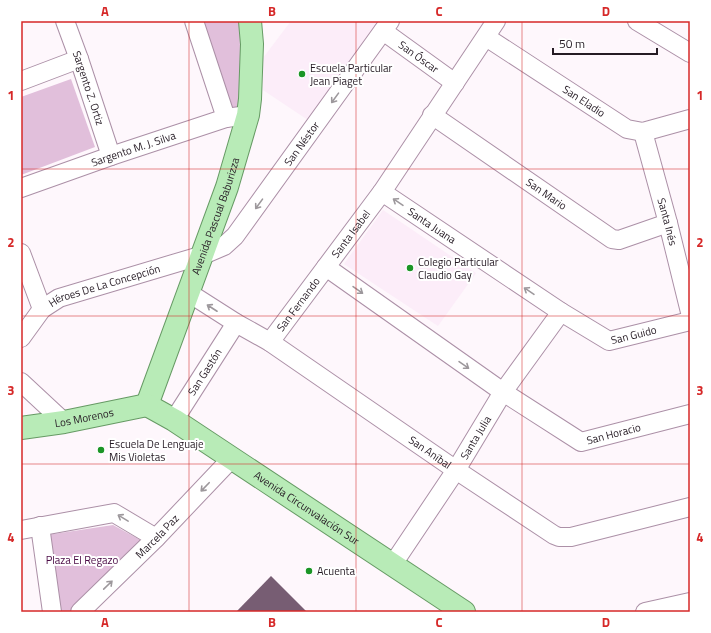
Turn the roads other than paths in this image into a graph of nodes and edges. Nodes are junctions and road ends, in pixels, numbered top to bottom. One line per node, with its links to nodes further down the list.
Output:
1 (65, 21): 9 (street, Sargento Z. Ortiz)
2 (194, 21): 14 (street)
3 (250, 21): 12 (main road, Avenida Pascual Baburizza)
4 (496, 21): 7 (street, Santa Isabel)
5 (637, 21): 8 (street)
6 (386, 26): 11 (street, San Óscar); 22 (street, San Néstor, one-way to 22)
7 (486, 37): 11 (street, Santa Isabel); 16 (street, San Eladio)
8 (690, 53)
9 (79, 59): 10 (street); 17 (street, Sargento Z. Ortiz)
10 (21, 81)
11 (455, 82): 13 (street, Santa Isabel)
12 (248, 115): 14 (street, Sargento M. J. Silva); 22 (main road, Avenida Pascual Baburizza)
13 (432, 115): 19 (street, Santa Isabel); 20 (street, San Mario)
14 (226, 118): 17 (street, Sargento M. J. Silva)
15 (690, 119): 16 (street)
16 (643, 132): 20 (street, Santa Inés)
17 (111, 156): 18 (street, Sargento M. J. Silva)
18 (21, 188)
19 (382, 192): 23 (street, Santa Isabel); 26 (street, Santa Juana, one-way to 19)
20 (668, 224): 27 (street, Santa Inés)
21 (21, 253): 25 (street)
22 (203, 255): 24 (main road, Avenida Pascual Baburizza); 25 (street, Héroes De La Concepción)
23 (326, 267): 31 (street, San Fernando); 33 (street, Santa Isabel, one-way to 33)
24 (189, 293): 29 (street, San Aníbal, one-way to 24); 34 (main road, Avenida Pascual Baburizza)
25 (42, 309): 30 (street, Héroes De La Concepción)
26 (561, 312): 28 (street, San Guido); 33 (street, Santa Julia)
27 (690, 312)
28 (690, 321)
29 (236, 323): 31 (street, San Aníbal); 36 (street, San Gastón)
30 (21, 338)
31 (270, 342): 40 (street, San Aníbal)
32 (21, 382): 37 (street)
33 (504, 392): 35 (street, San Horacio); 40 (street, Santa Julia)
34 (147, 405): 36 (main road, Avenida Circunvalación Sur); 37 (main road, Los Morenos)
35 (690, 414)
36 (174, 420): 39 (main road, Avenida Circunvalación Sur)
37 (64, 422): 38 (main road, Los Morenos)
38 (21, 428)
39 (232, 458): 44 (street, Marcela Paz, one-way to 44); 45 (main road, Avenida Circunvalación Sur)
40 (456, 470): 41 (street, San Aníbal); 45 (street, Santa Julia)
41 (690, 507)
42 (40, 526): 43 (street); 44 (street, one-way to 42); 47 (street)
43 (21, 530)
44 (156, 538): 48 (street, Marcela Paz, one-way to 44)
45 (392, 564): 49 (main road, Avenida Circunvalación Sur)
46 (690, 602): 50 (street)
47 (52, 612)
48 (80, 612)
49 (464, 612)
50 (645, 612)

